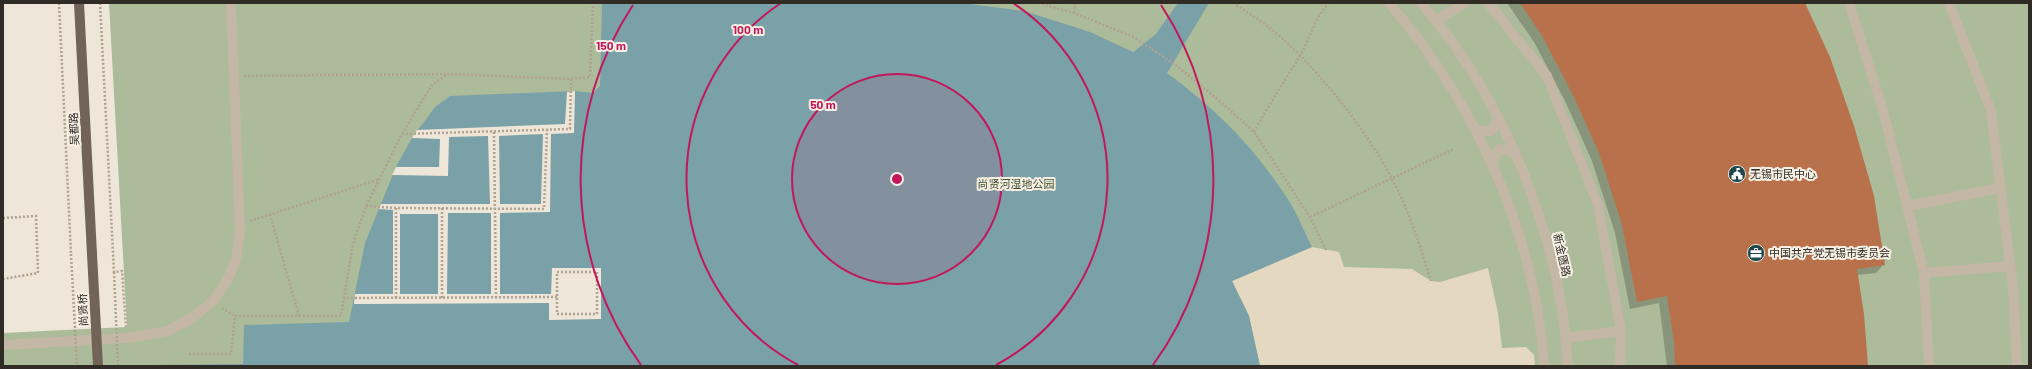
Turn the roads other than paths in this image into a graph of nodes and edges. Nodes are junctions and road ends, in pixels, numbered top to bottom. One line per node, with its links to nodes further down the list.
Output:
1 (79, 3): 16 (main road, 吴都路)
2 (231, 3): 21 (street)
3 (1389, 3): 11 (street)
4 (1421, 3): 9 (street, 新金匮路)
5 (1465, 3): 9 (street)
6 (1488, 3): 19 (street)
7 (1849, 3): 15 (street)
8 (1950, 3): 14 (street)
9 (1436, 21): 10 (street, 新金匮路)
10 (1497, 116): 11 (street); 12 (street, 新金匮路)
11 (1475, 131): 13 (street)
12 (1515, 154): 13 (street); 20 (street, 新金匮路)
13 (1492, 166): 23 (street)
14 (2000, 188): 15 (street); 17 (street)
15 (1908, 206): 18 (street)
16 (92, 254): 22 (main road, 尚贤桥, bridge)
17 (2010, 266): 18 (street); 27 (street)
18 (1924, 273): 26 (street)
19 (1621, 331): 20 (street); 25 (street)
20 (1565, 338): 24 (street, 新金匮路)
21 (3, 345)
22 (98, 366)
23 (1544, 366)
24 (1568, 366)
25 (1620, 366)
26 (1929, 366)
27 (2017, 366)

